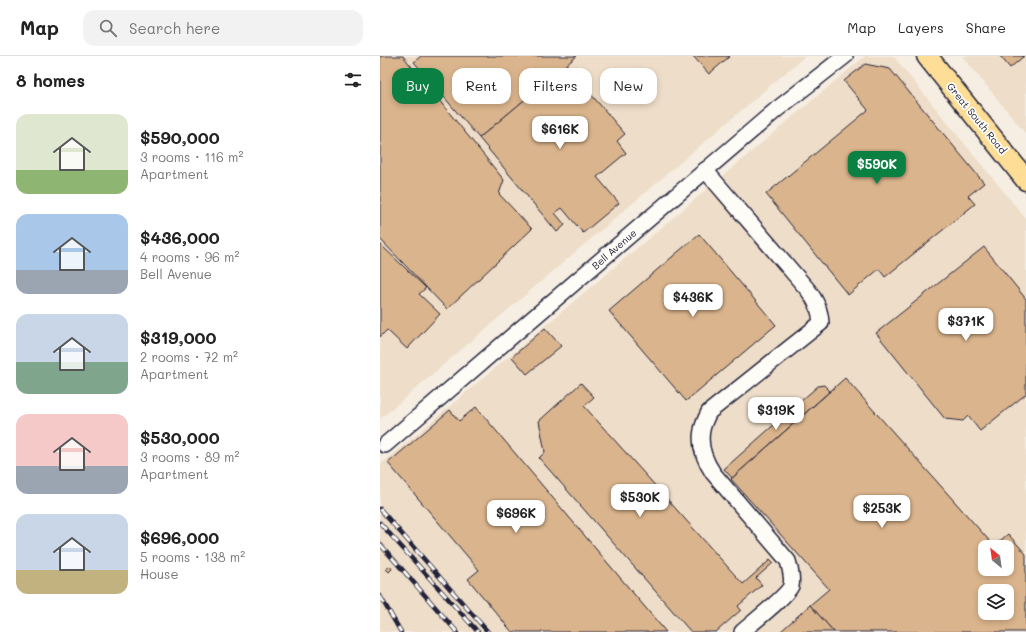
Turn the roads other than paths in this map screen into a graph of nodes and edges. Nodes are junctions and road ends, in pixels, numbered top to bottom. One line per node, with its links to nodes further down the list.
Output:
1 (845, 56): 3 (street, Bell Avenue)
2 (927, 56): 4 (main road, Great South Road)
3 (705, 170): 5 (street, Bell Avenue); 6 (street)
4 (1026, 180)
5 (385, 445)
6 (742, 632)

